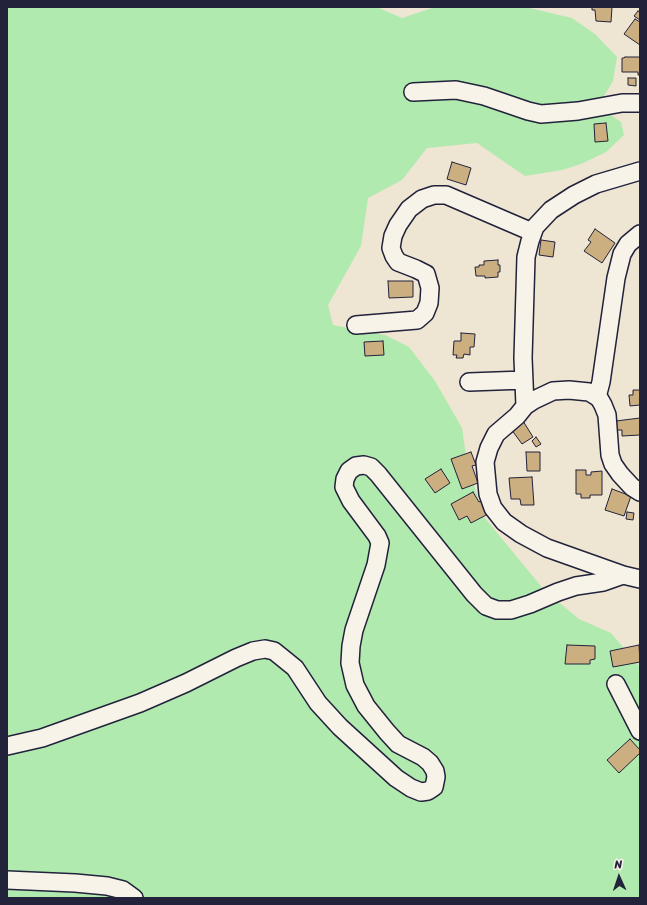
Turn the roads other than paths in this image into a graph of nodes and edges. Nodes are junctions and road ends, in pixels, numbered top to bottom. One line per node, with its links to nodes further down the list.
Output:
1 (413, 92): 2 (street)
2 (640, 103)
3 (640, 171): 4 (street)
4 (532, 232): 6 (street); 7 (street)
5 (640, 234): 9 (street)
6 (356, 325)
7 (524, 380): 8 (street); 10 (street)
8 (469, 382)
9 (597, 397): 10 (street); 11 (street)
10 (525, 406): 12 (street)
11 (640, 492)
12 (622, 575): 13 (street); 16 (street)
13 (640, 579)
14 (616, 684): 15 (street)
15 (640, 732)
16 (7, 746)
17 (7, 880): 18 (street)
18 (134, 898)

